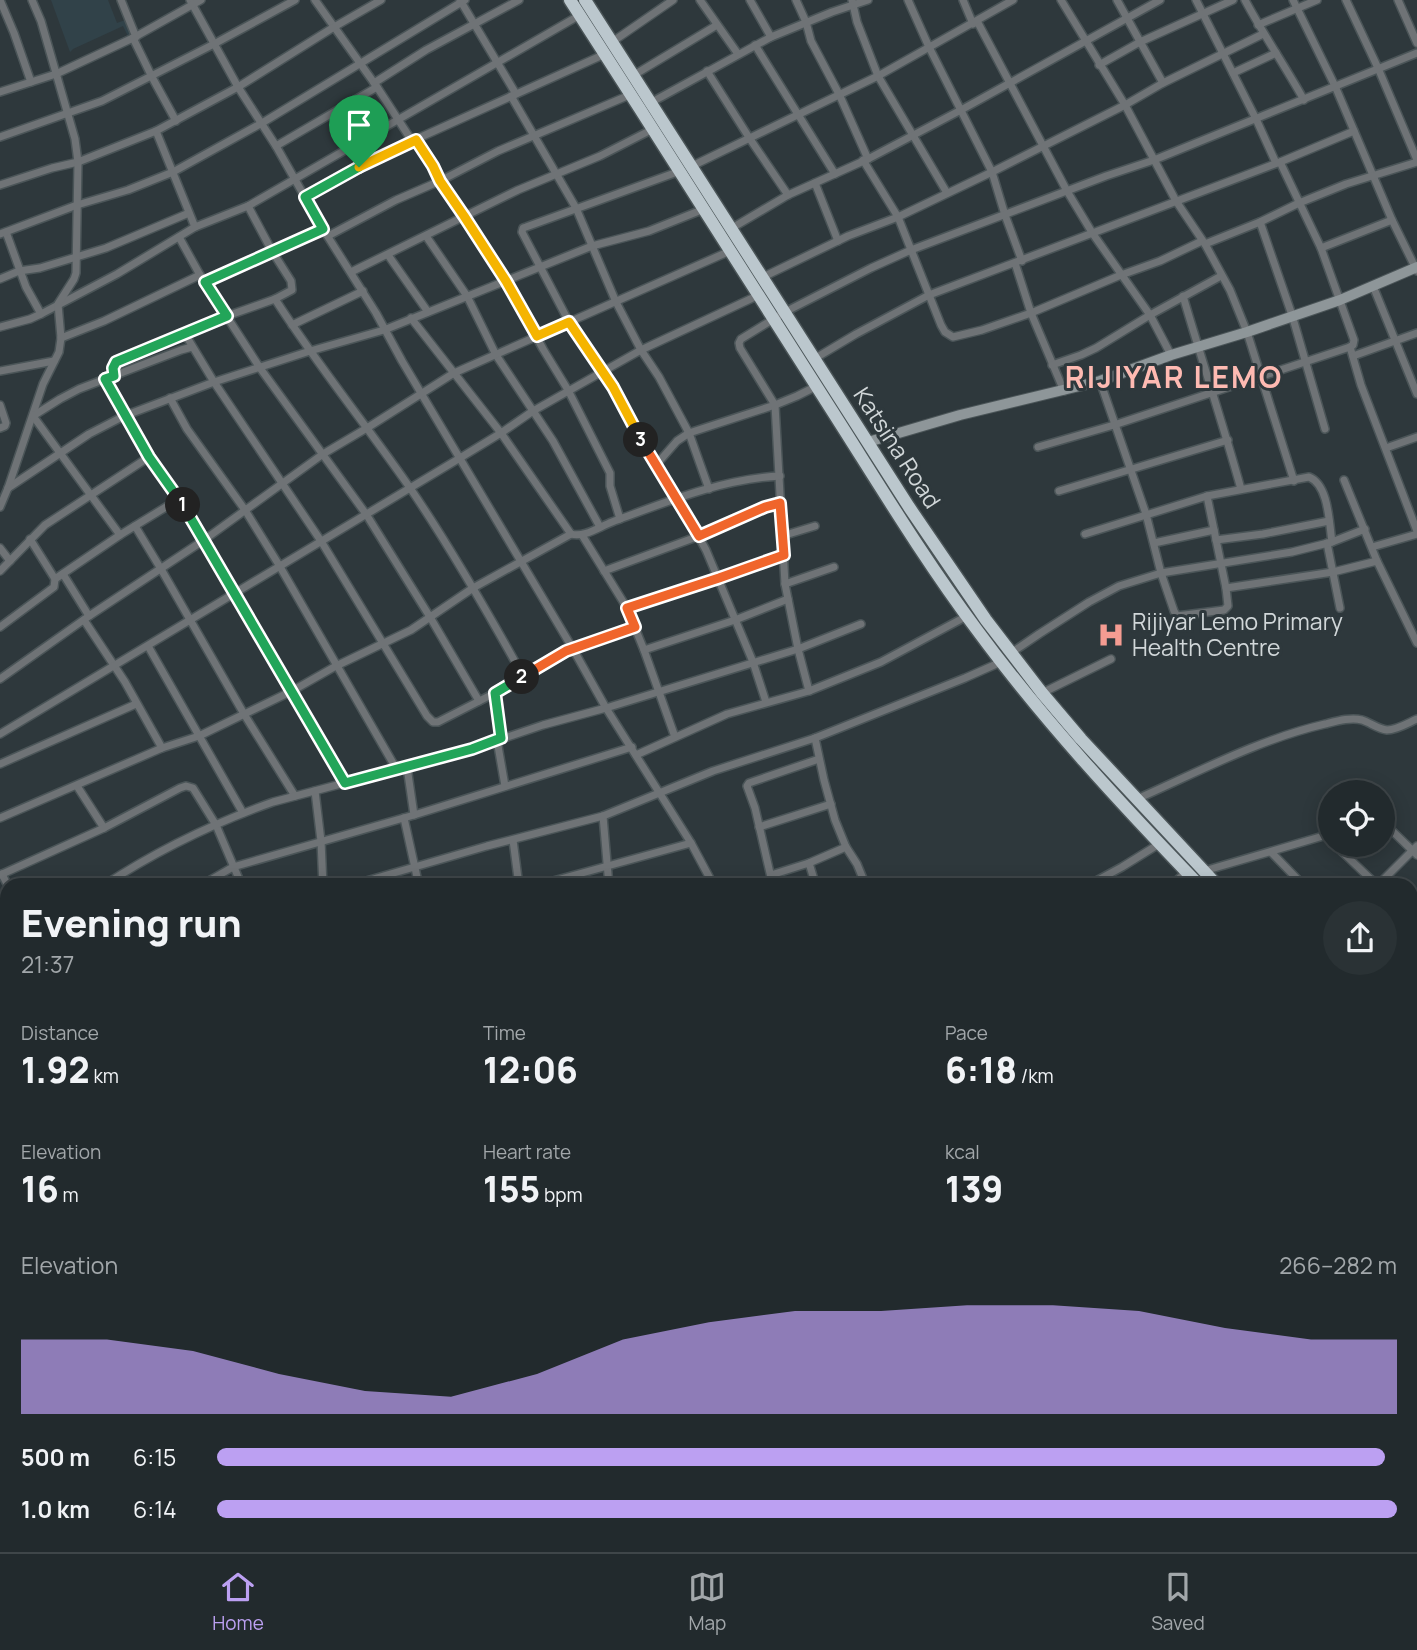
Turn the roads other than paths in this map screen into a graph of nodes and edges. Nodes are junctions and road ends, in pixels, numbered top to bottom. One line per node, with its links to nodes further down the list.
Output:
1 (0, 0): 68 (street)
2 (32, 0): 62 (street)
3 (121, 0): 43 (street)
4 (201, 0): 30 (street)
5 (295, 0): 49 (street)
6 (315, 0): 41 (street)
7 (381, 0): 41 (street)
8 (519, 0): 38 (street)
9 (570, 0): 34 (highway, Katsina Road)
10 (673, 0): 46 (street)
11 (700, 0): 39 (street)
12 (750, 0): 44 (street)
13 (796, 0): 36 (street)
14 (868, 0): 31 (street)
15 (908, 0): 51 (street)
16 (963, 0): 37 (street)
17 (1013, 0): 37 (street)
18 (1061, 0): 45 (street)
19 (1117, 0): 35 (street)
20 (1160, 0): 35 (street)
21 (1196, 0): 33 (street)
22 (1233, 0): 33 (street)
23 (1245, 0): 40 (street)
24 (1293, 0): 32 (street)
25 (1317, 0): 32 (street)
26 (1346, 0): 60 (street)
27 (1398, 0): 48 (street)
28 (462, 1): 38 (street); 58 (street)
29 (588, 1): 46 (highway, Katsina Road)
30 (191, 2): 43 (street); 49 (street)
31 (853, 3): 36 (street); 65 (street)
32 (1297, 8): 40 (street); 71 (street)
33 (1203, 14): 47 (street); 56 (street)
34 (580, 15): 54 (highway, Katsina Road); 57 (street)
35 (1127, 18): 45 (street); 47 (street)
36 (806, 22): 44 (street); 75 (street)
37 (975, 22): 51 (street); 67 (street)
38 (474, 24): 57 (street); 70 (street)
39 (717, 25): 55 (street); 64 (street)
40 (1258, 25): 42 (street)
41 (334, 27): 58 (street); 72 (street)
42 (1263, 34): 52 (street); 56 (street)
43 (134, 37): 62 (street); 66 (street)
44 (771, 37): 50 (street)
45 (1085, 41): 59 (street); 67 (street)
46 (612, 42): 64 (highway, Katsina Road)
47 (1139, 42): 59 (street); 69 (street)
48 (1417, 43)
49 (214, 44): 66 (street); 72 (street)
50 (755, 45): 55 (street); 82 (street)
51 (929, 47): 65 (street); 80 (street)
52 (1276, 53): 63 (street); 77 (street)
53 (1417, 53): 60 (street)
54 (605, 54): 74 (highway, Katsina Road); 76 (street)
55 (738, 54): 61 (street)
56 (1224, 54): 63 (street); 69 (street)
57 (497, 62): 76 (street); 83 (street)
58 (361, 64): 70 (street); 86 (street)
59 (1099, 65): 79 (street)
60 (1378, 68): 71 (street); 99 (street)
61 (708, 71): 78 (street); 93 (street)
62 (56, 74): 68 (street); 81 (street)
63 (1233, 74): 84 (street)
64 (634, 75): 78 (highway, Katsina Road)
65 (878, 76): 75 (street); 91 (street)
66 (152, 77): 81 (street); 85 (street)
67 (1011, 81): 80 (street); 95 (street)
68 (31, 82): 73 (street)
69 (1164, 83): 79 (street)
70 (376, 85): 83 (street); 96 (street)
71 (1335, 86): 77 (street); 89 (street)
72 (238, 87): 85 (street); 86 (street)
73 (0, 92)
74 (632, 94): 87 (highway, Katsina Road); 90 (street)
75 (839, 94): 82 (street); 97 (street)
76 (513, 95): 90 (street); 94 (street)
77 (1304, 100): 84 (street)
78 (652, 102): 102 (highway, Katsina Road)
79 (1125, 105): 95 (street); 98 (street)
80 (961, 110): 91 (street); 104 (street)
81 (68, 114): 92 (street); 100 (street)
82 (797, 115): 93 (street); 106 (street)
83 (398, 119): 94 (street); 108 (street)
84 (1256, 119): 98 (street); 101 (street)
85 (176, 121): 88 (street)
86 (262, 123): 96 (street); 103 (street)
87 (654, 128): 102 (highway, Katsina Road); 105 (street)
88 (156, 131): 100 (street); 103 (street)
89 (1354, 131): 101 (street); 107 (street)
90 (535, 136): 105 (street); 109 (street)
91 (913, 136): 97 (street); 113 (street)
92 (0, 138)
93 (750, 139): 102 (street); 114 (street)
94 (414, 141): 109 (street); 115 (street)
95 (1044, 145): 104 (street); 112 (street)
96 (276, 146): 108 (street)
97 (866, 159): 106 (street); 125 (street)
98 (1154, 160): 112 (street); 116 (street)
99 (1417, 161): 107 (street)
100 (78, 162): 111 (street); 118 (street)
101 (1278, 163): 116 (street); 117 (street)
102 (687, 169): 120 (street); 121 (highway, Katsina Road); 129 (highway, Katsina Road)
103 (173, 172): 118 (street); 122 (street)
104 (992, 172): 113 (street); 123 (street)
105 (557, 173): 120 (street); 124 (street)
106 (835, 174): 110 (street)
107 (1372, 176): 117 (street); 126 (street)
108 (295, 179): 115 (street); 119 (street)
109 (440, 181): 124 (street); 133 (street)
110 (815, 183): 114 (street); 136 (street)
111 (0, 185)
112 (1068, 191): 123 (street); 132 (street)
113 (947, 193): 125 (street)
114 (788, 195): 129 (street)
115 (305, 197): 130 (street)
116 (1177, 201): 132 (street); 137 (street)
117 (1299, 203): 127 (street); 139 (street)
118 (77, 205): 131 (street); 144 (street)
119 (248, 206): 128 (street); 141 (street)
120 (576, 208): 138 (street); 146 (street)
121 (704, 208): 138 (street); 142 (highway, Katsina Road)
122 (189, 213): 128 (street); 144 (street)
123 (1005, 215): 140 (street); 145 (street)
124 (464, 216): 134 (street); 155 (street)
125 (898, 217): 136 (street); 140 (street)
126 (1392, 220): 139 (street); 147 (street)
127 (1260, 222): 137 (street); 172 (street)
128 (195, 227): 135 (street)
129 (732, 228): 153 (highway, Katsina Road)
130 (323, 229): 133 (street); 141 (street)
131 (3, 233): 148 (street)
132 (1093, 234): 145 (street); 151 (street)
133 (328, 236): 149 (street)
134 (426, 236): 143 (street); 161 (street)
135 (179, 237): 150 (street); 166 (street)
136 (838, 241): 153 (street)
137 (1203, 242): 151 (street); 152 (street)
138 (592, 246): 146 (street); 165 (street)
139 (1321, 248): 164 (street)
140 (911, 250): 160 (street); 170 (street)
141 (272, 251): 156 (street); 163 (street)
142 (730, 251): 159 (highway, Katsina Road); 165 (street)
143 (388, 255): 149 (street); 167 (street)
144 (75, 258): 148 (street); 166 (street)
145 (1019, 262): 160 (street); 168 (street)
146 (541, 267): 155 (street); 175 (street)
147 (1416, 269): 157 (street)
148 (19, 271): 154 (street); 169 (street)
149 (351, 272): 158 (street)
150 (200, 275): 156 (street); 183 (street)
151 (1121, 275): 168 (street); 171 (street)
152 (1221, 276): 162 (street); 179 (street)
153 (763, 277): 170 (highway, Katsina Road)
154 (0, 279)
155 (506, 281): 161 (street); 182 (street)
156 (205, 282): 173 (street)
157 (1373, 286): 164 (street); 184 (street)
158 (363, 291): 176 (street); 178 (street)
159 (759, 295): 170 (highway, Katsina Road); 187 (street)
160 (929, 295): 168 (street); 192 (street)
161 (467, 296): 167 (street); 190 (street)
162 (1183, 296): 171 (street); 186 (street)
163 (275, 299): 173 (street); 176 (street)
164 (1340, 299): 172 (street); 189 (street)
165 (616, 303): 175 (street); 187 (street)
166 (58, 304): 169 (street); 183 (street)
167 (428, 312): 174 (street)
168 (1031, 313): 195 (street)
169 (41, 314): 177 (street)
170 (779, 315): 192 (highway, Katsina Road); 205 (highway, Katsina Road); 213 (street)
171 (1150, 315): 191 (street); 195 (street)
172 (1292, 315): 179 (street); 194 (street)
173 (227, 316): 181 (street); 196 (street)
174 (411, 318): 178 (street); 199 (street)
175 (569, 322): 182 (street); 198 (street)
176 (292, 324): 188 (street)
177 (0, 327)
178 (384, 330): 188 (street); 208 (street)
179 (1247, 332): 186 (street); 201 (street)
180 (1417, 333): 184 (street)
181 (185, 334): 185 (street); 200 (street)
182 (537, 336): 190 (street); 206 (street)
183 (61, 338): 193 (street)
184 (1394, 341): 189 (street); 210 (street)
185 (192, 347): 200 (street); 203 (street)
186 (1198, 347): 191 (street); 209 (street)
187 (641, 350): 198 (street); 222 (street)
188 (310, 351): 196 (street); 219 (street)
189 (1351, 351): 194 (street); 227 (street)
190 (496, 355): 199 (street); 214 (street)
191 (1171, 355): 204 (street)
192 (814, 359): 225 (highway, Katsina Road)
193 (54, 361): 197 (street); 215 (street)
194 (1307, 362): 201 (street); 220 (street)
195 (1052, 365): 207 (street)
196 (260, 368): 203 (street); 229 (street)
197 (0, 371)
198 (602, 372): 206 (street); 232 (street)
199 (454, 373): 208 (street); 221 (street)
200 (114, 376): 202 (street)
201 (1261, 377): 209 (street); 236 (street)
202 (105, 379): 215 (street); 216 (street)
203 (214, 382): 211 (street); 237 (street)
204 (1100, 382): 207 (street); 217 (street)
205 (817, 386): 213 (street); 296 (highway, Katsina Road)
206 (568, 390): 214 (street); 252 (street)
207 (1064, 391): 225 (street)
208 (422, 394): 219 (street); 231 (street)
209 (1212, 394): 217 (street); 224 (street)
210 (1417, 394)
211 (170, 398): 216 (street); 249 (street)
212 (0, 405): 218 (street)
213 (775, 405): 222 (street); 234 (street)
214 (533, 411): 221 (street); 256 (street)
215 (33, 416): 228 (street); 241 (street)
216 (124, 416): 228 (street); 230 (street)
217 (1114, 425): 226 (street); 233 (street)
218 (0, 428)
219 (367, 428): 229 (street); 238 (street)
220 (1325, 429)
221 (500, 433): 231 (street); 260 (street)
222 (689, 433): 232 (street); 239 (street)
223 (1417, 437): 227 (street)
224 (1227, 440): 233 (street); 240 (street)
225 (868, 442): 310 (highway, Katsina Road)
226 (1038, 447)
227 (1386, 448): 259 (street)
228 (60, 453): 241 (street); 243 (street)
229 (323, 454): 237 (street); 250 (street)
230 (149, 457): 243 (street); 245 (street)
231 (460, 458): 238 (street); 276 (street)
232 (656, 465): 246 (street)
233 (1130, 470): 242 (street); 251 (street)
234 (780, 476): 239 (street); 247 (street)
235 (1344, 480): 257 (street)
236 (1294, 481): 240 (street); 253 (street)
237 (282, 482): 249 (street); 269 (street)
238 (409, 487): 250 (street); 290 (street)
239 (709, 489): 246 (street)
240 (1241, 489): 244 (street)
241 (4, 490): 248 (street)
242 (1059, 492)
243 (90, 495): 262 (street); 266 (street)
244 (1207, 496): 251 (street); 258 (street)
245 (179, 499): 254 (street); 267 (street)
246 (678, 499): 252 (street); 264 (street)
247 (780, 503): 264 (street); 265 (street)
248 (0, 507)
249 (245, 510): 267 (street); 279 (street)
250 (366, 513): 269 (street); 297 (street)
251 (1146, 514): 261 (street); 270 (street)
252 (620, 519): 256 (street)
253 (1329, 521): 268 (street); 271 (street)
254 (135, 526): 262 (street); 281 (street)
255 (815, 526): 265 (street)
256 (600, 527): 263 (street)
257 (1365, 529): 271 (street); 272 (street)
258 (1214, 530): 268 (street); 270 (street)
259 (1417, 532): 272 (street)
260 (571, 534): 263 (street); 276 (street)
261 (1085, 534)
262 (120, 535): 286 (street)
263 (582, 535): 283 (street)
264 (699, 536): 283 (street); 287 (street)
265 (782, 536): 274 (street)
266 (30, 539): 275 (street); 288 (street)
267 (204, 540): 281 (street); 292 (street)
268 (1216, 540): 278 (street)
269 (321, 541): 279 (street); 304 (street)
270 (1154, 543): 285 (street)
271 (1330, 543): 278 (street); 284 (street)
272 (1372, 547): 277 (street)
273 (0, 548): 275 (street)
274 (784, 555): 287 (street); 289 (street)
275 (10, 561): 282 (street)
276 (522, 561): 290 (street); 307 (street)
277 (1377, 561): 284 (street); 305 (street)
278 (1221, 564): 285 (street); 291 (street)
279 (279, 565): 292 (street); 315 (street)
280 (834, 567): 289 (street)
281 (161, 569): 298 (street); 300 (street)
282 (0, 571)
283 (604, 571): 294 (street)
284 (1333, 572): 291 (street); 295 (street)
285 (1161, 573): 291 (street); 310 (street)
286 (64, 574): 288 (street); 298 (street)
287 (719, 578): 294 (street); 299 (street)
288 (55, 579): 302 (street)
289 (785, 583): 293 (street)
290 (473, 588): 297 (street); 316 (street)
291 (1226, 589)
292 (235, 593): 300 (street); 318 (street)
293 (788, 599): 299 (street); 308 (street)
294 (627, 608): 303 (street)
295 (1340, 608)
296 (967, 616): 313 (highway, Katsina Road); 320 (street)
297 (430, 617): 304 (street); 323 (street)
298 (87, 618): 314 (street); 317 (street)
299 (735, 620): 309 (street); 312 (street)
300 (190, 621): 306 (street); 327 (street)
301 (861, 624): 308 (street)
302 (0, 627)
303 (635, 627): 307 (street); 309 (street)
304 (382, 643): 315 (street); 323 (street)
305 (1417, 643)
306 (148, 646): 314 (street); 330 (street)
307 (573, 649): 316 (street); 326 (street)
308 (798, 649): 312 (street); 320 (street)
309 (644, 650): 319 (street)
310 (1012, 653): 322 (highway, Katsina Road)
311 (1111, 659): 322 (street)
312 (753, 662): 319 (street); 324 (street)
313 (1001, 662): 332 (street); 362 (highway, Katsina Road)
314 (113, 666): 325 (street); 329 (street)
315 (336, 666): 318 (street); 340 (street)
316 (523, 676): 321 (street)
317 (0, 679)
318 (292, 691): 327 (street); 341 (street)
319 (660, 691): 326 (street); 331 (street)
320 (809, 691): 324 (street)
321 (495, 693): 323 (street); 333 (street)
322 (1042, 693): 347 (highway, Katsina Road)
323 (479, 701)
324 (766, 702): 331 (street)
325 (136, 704): 335 (street); 338 (street)
326 (606, 708): 333 (street); 334 (street)
327 (244, 714): 330 (street); 346 (street)
328 (1417, 719): 347 (street)
329 (0, 734)
330 (199, 736): 335 (street); 349 (street)
331 (675, 737): 336 (street)
332 (815, 738): 337 (street); 345 (street)
333 (499, 739): 339 (street); 343 (street)
334 (632, 747): 336 (street); 343 (street)
335 (162, 748): 342 (street)
336 (636, 755): 345 (street)
337 (819, 759): 348 (street); 355 (street)
338 (0, 764)
339 (407, 767): 340 (street); 350 (street)
340 (397, 770): 341 (street)
341 (345, 783): 344 (street)
342 (77, 786): 352 (street); 356 (street)
343 (505, 786): 350 (street)
344 (315, 790): 346 (street); 360 (street)
345 (658, 792): 351 (street); 361 (street)
346 (295, 796): 349 (street)
347 (1136, 800): 371 (highway, Katsina Road)
348 (831, 804): 355 (street); 363 (street)
349 (243, 813): 354 (street)
350 (414, 815): 353 (street)
351 (603, 816): 358 (street); 368 (street)
352 (0, 818)
353 (404, 818): 360 (street); 370 (street)
354 (216, 825): 356 (street); 369 (street); 375 (street)
355 (759, 827): 374 (street)
356 (104, 828): 373 (street)
357 (1395, 832): 364 (street)
358 (513, 839): 370 (street); 381 (street)
359 (1318, 840): 365 (street)
360 (321, 841): 369 (street); 378 (street)
361 (691, 843): 368 (street); 384 (street)
362 (1159, 844): 372 (highway, Katsina Road); 388 (street)
363 (846, 847): 367 (street); 387 (street)
364 (1415, 850): 394 (street)
365 (1271, 852): 371 (street); 392 (street)
366 (1348, 857): 393 (street)
367 (809, 863): 374 (street); 386 (street)
368 (607, 866): 382 (street); 383 (street)
369 (233, 867): 376 (street); 377 (street)
370 (415, 867): 379 (street); 380 (street)
371 (1204, 871): 391 (highway, Katsina Road)
372 (1186, 872): 389 (street); 390 (highway, Katsina Road)
373 (1, 875)
374 (771, 875): 385 (street)
375 (116, 878)
376 (214, 878)
377 (238, 878)
378 (323, 878)
379 (377, 878)
380 (417, 878)
381 (518, 878)
382 (564, 878)
383 (609, 878)
384 (710, 878)
385 (772, 878)
386 (814, 878)
387 (863, 878)
388 (1102, 878)
389 (1180, 878)
390 (1192, 878)
391 (1211, 878)
392 (1296, 878)
393 (1370, 878)
394 (1385, 878)

